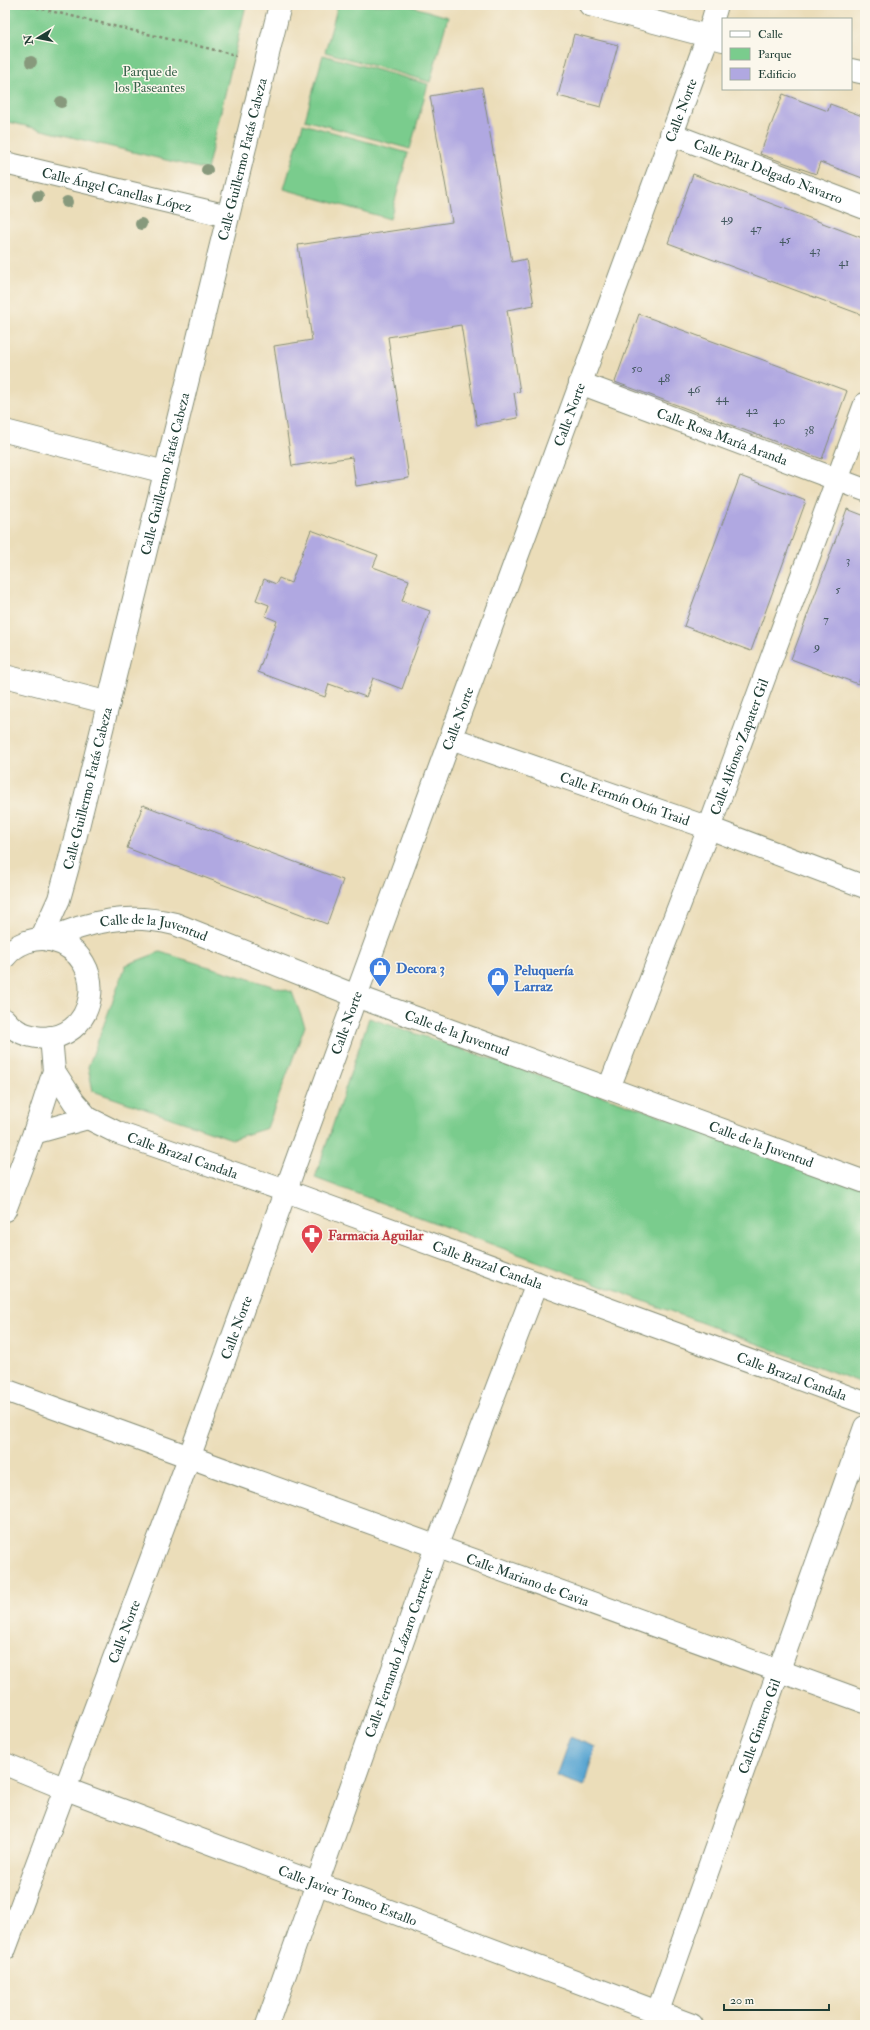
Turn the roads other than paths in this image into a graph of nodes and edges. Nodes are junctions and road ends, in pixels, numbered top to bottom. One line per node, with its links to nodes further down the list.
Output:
1 (280, 5): 10 (street, Calle Guillermo Fatás Cabeza)
2 (590, 5): 4 (street)
3 (716, 5): 4 (street, Calle Norte)
4 (715, 38): 7 (street, Calle Norte)
5 (852, 70): 6 (street)
6 (865, 73)
7 (671, 134): 9 (street, Calle Pilar Delgado Navarro); 11 (street, Calle Norte)
8 (5, 163): 10 (street, Calle Ángel Canellas López)
9 (865, 208)
10 (228, 216): 14 (street, Calle Guillermo Fatás Cabeza)
11 (580, 383): 15 (street, Calle Rosa María Aranda); 19 (street, Calle Norte)
12 (865, 404): 15 (street, Calle Alfonso Zapater Gil)
13 (5, 431): 14 (street)
14 (165, 472): 18 (street, Calle Guillermo Fatás Cabeza)
15 (838, 480): 16 (street, Calle Rosa María Aranda); 20 (street, Calle Alfonso Zapater Gil)
16 (865, 490)
17 (5, 676): 18 (street)
18 (109, 703): 23 (street, Calle Guillermo Fatás Cabeza)
19 (451, 738): 20 (street, Calle Fermín Otín Traid); 25 (street, Calle Norte)
20 (709, 828): 21 (street, Calle Fermín Otín Traid); 29 (street, Calle Alfonso Zapater Gil)
21 (865, 887)
22 (5, 934): 23 (street)
23 (41, 940): 24 (street, Calle de la Juventud); 25 (street, Calle de la Juventud); 27 (street)
24 (5, 957)
25 (356, 996): 29 (street, Calle de la Juventud); 33 (street, Calle Norte)
26 (6, 1023): 27 (street)
27 (51, 1037): 28 (street)
28 (54, 1071): 30 (street, Calle Brazal Candala); 31 (street)
29 (609, 1088): 32 (street, Calle de la Juventud)
30 (88, 1118): 31 (street); 33 (street, Calle Brazal Candala)
31 (34, 1133): 34 (street)
32 (865, 1182)
33 (286, 1191): 35 (street, Calle Brazal Candala); 39 (street, Calle Norte)
34 (5, 1210)
35 (537, 1283): 37 (street, Calle Brazal Candala); 40 (street, Calle Fernando Lázaro Carreter)
36 (5, 1390): 39 (street, Calle Mariano de Cavia)
37 (865, 1403)
38 (865, 1427): 41 (street, Calle Gimeno Gil)
39 (189, 1458): 40 (street, Calle Mariano de Cavia); 44 (street, Calle Norte)
40 (436, 1547): 41 (street, Calle Mariano de Cavia); 45 (street, Calle Fernando Lázaro Carreter)
41 (778, 1670): 42 (street, Calle Mariano de Cavia); 47 (street, Calle Gimeno Gil)
42 (865, 1702)
43 (5, 1764): 44 (street, Calle Javier Tomeo Estallo)
44 (66, 1789): 45 (street, Calle Javier Tomeo Estallo); 46 (street, Calle Norte)
45 (317, 1883): 47 (street, Calle Javier Tomeo Estallo); 48 (street, Calle Fernando Lázaro Carreter)
46 (5, 1949)
47 (656, 2018): 49 (street, Calle Javier Tomeo Estallo)
48 (267, 2025)
49 (692, 2025)

